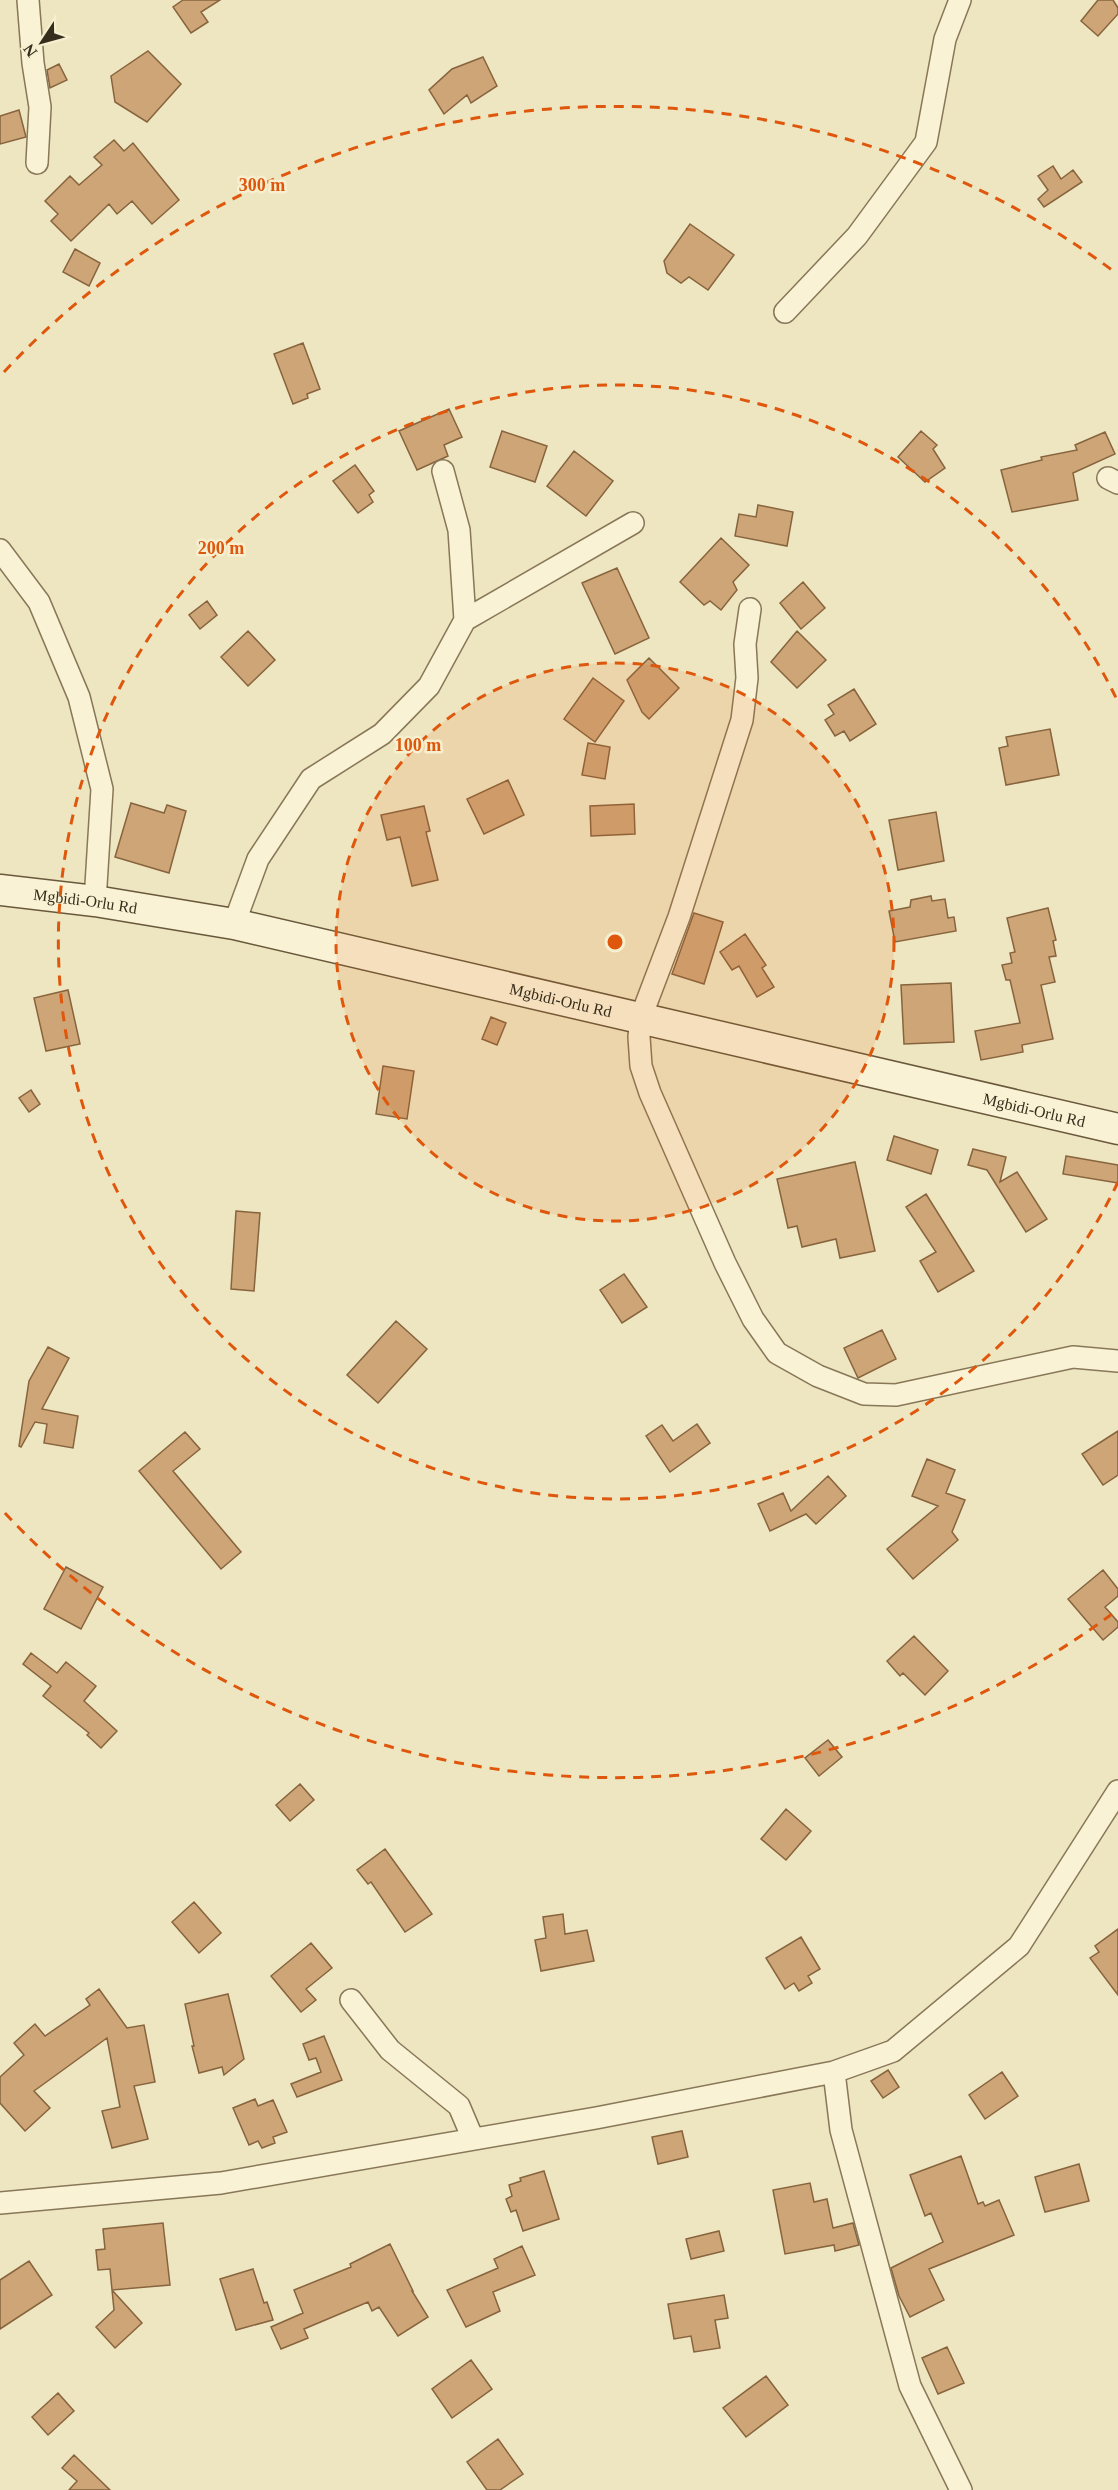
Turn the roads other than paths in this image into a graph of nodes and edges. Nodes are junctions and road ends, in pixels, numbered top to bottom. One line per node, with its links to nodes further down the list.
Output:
1 (28, 0): 3 (street)
2 (960, 0): 4 (street)
3 (37, 163)
4 (784, 312)
5 (443, 471): 9 (street)
6 (633, 523): 9 (street)
7 (0, 550): 11 (street)
8 (750, 609): 13 (street)
9 (465, 620): 12 (street)
10 (0, 890): 11 (main road, Mgbidi-Orlu Rd)
11 (95, 902): 12 (main road, Mgbidi-Orlu Rd)
12 (234, 924): 13 (main road, Mgbidi-Orlu Rd)
13 (641, 1017): 14 (main road, Mgbidi-Orlu Rd); 15 (street)
14 (1118, 1129)
15 (1118, 1362)
16 (1118, 1791): 18 (street)
17 (351, 2000): 19 (street)
18 (834, 2072): 19 (street); 21 (street)
19 (473, 2139): 20 (street)
20 (0, 2203)
21 (961, 2490)

